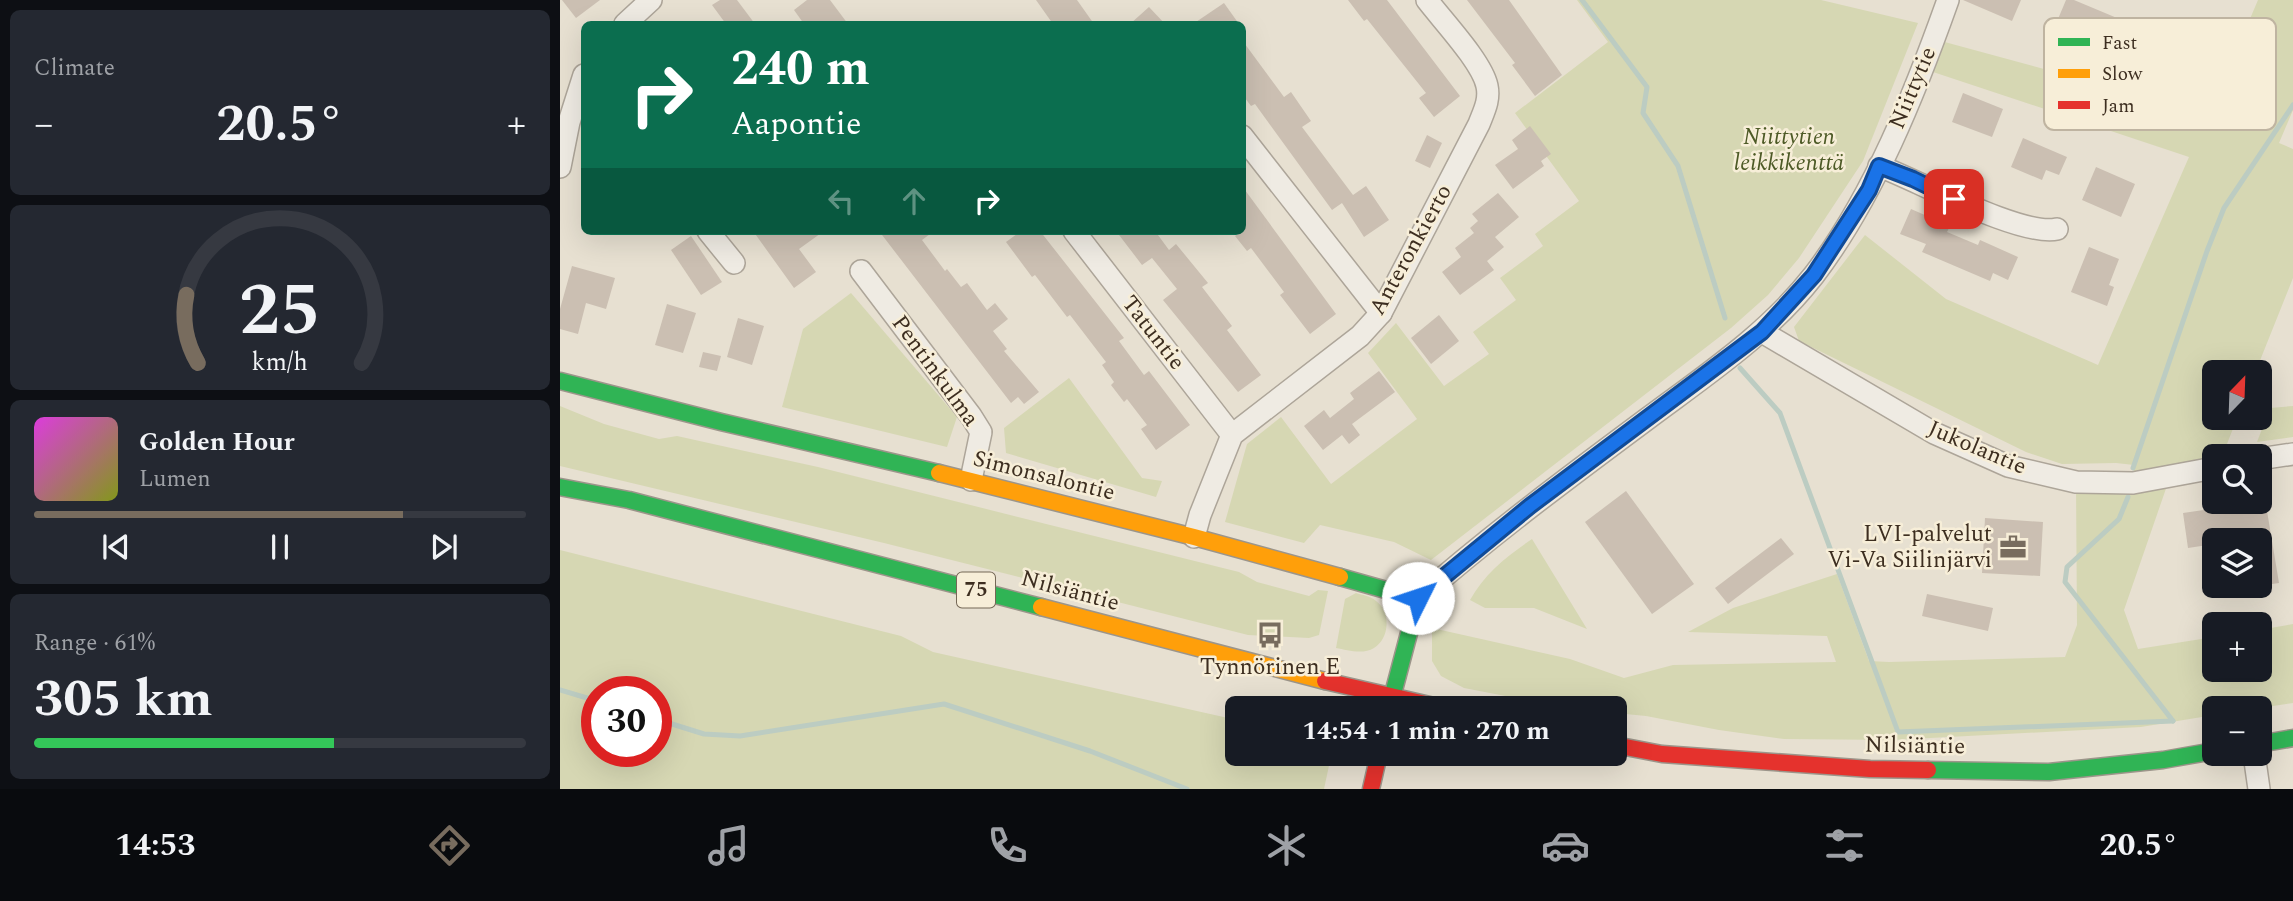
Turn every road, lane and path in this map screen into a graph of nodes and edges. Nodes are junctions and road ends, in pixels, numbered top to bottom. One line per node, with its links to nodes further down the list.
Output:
1 (651, 0): 4 (street)
2 (1427, 0): 15 (street, Anteronkierto)
3 (1948, 0): 8 (street, Niittytie)
4 (628, 21)
5 (581, 95): 6 (street)
6 (577, 122): 9 (street)
7 (1246, 141): 15 (street)
8 (1879, 166): 10 (street); 16 (street, Niittytie)
9 (560, 167)
10 (2057, 229)
11 (711, 235): 13 (street)
12 (1077, 235): 18 (street, Tatuntie)
13 (734, 263)
14 (861, 271): 22 (street, Pentinkulma)
15 (1381, 313): 18 (street, Anteronkierto)
16 (1762, 332): 21 (street, Jukolantie); 25 (street, Niittytie)
17 (560, 381): 22 (main road, Simonsalontie)
18 (1232, 435): 24 (street)
19 (2293, 454): 20 (street)
20 (2272, 457)
21 (2202, 470)
22 (971, 480): 24 (main road, Simonsalontie)
23 (560, 488): 26 (main road, Nilsiäntie / 75)
24 (1194, 537): 25 (main road, Simonsalontie)
25 (1418, 598): 27 (main road)
26 (1371, 696)
27 (1392, 696)
28 (2293, 738): 29 (main road)
29 (2272, 742)
30 (1627, 748): 31 (main road, Nilsiäntie)
31 (2202, 753)
32 (1376, 766): 34 (main road)
33 (2256, 766): 35 (street)
34 (1371, 789)
35 (2259, 789)

